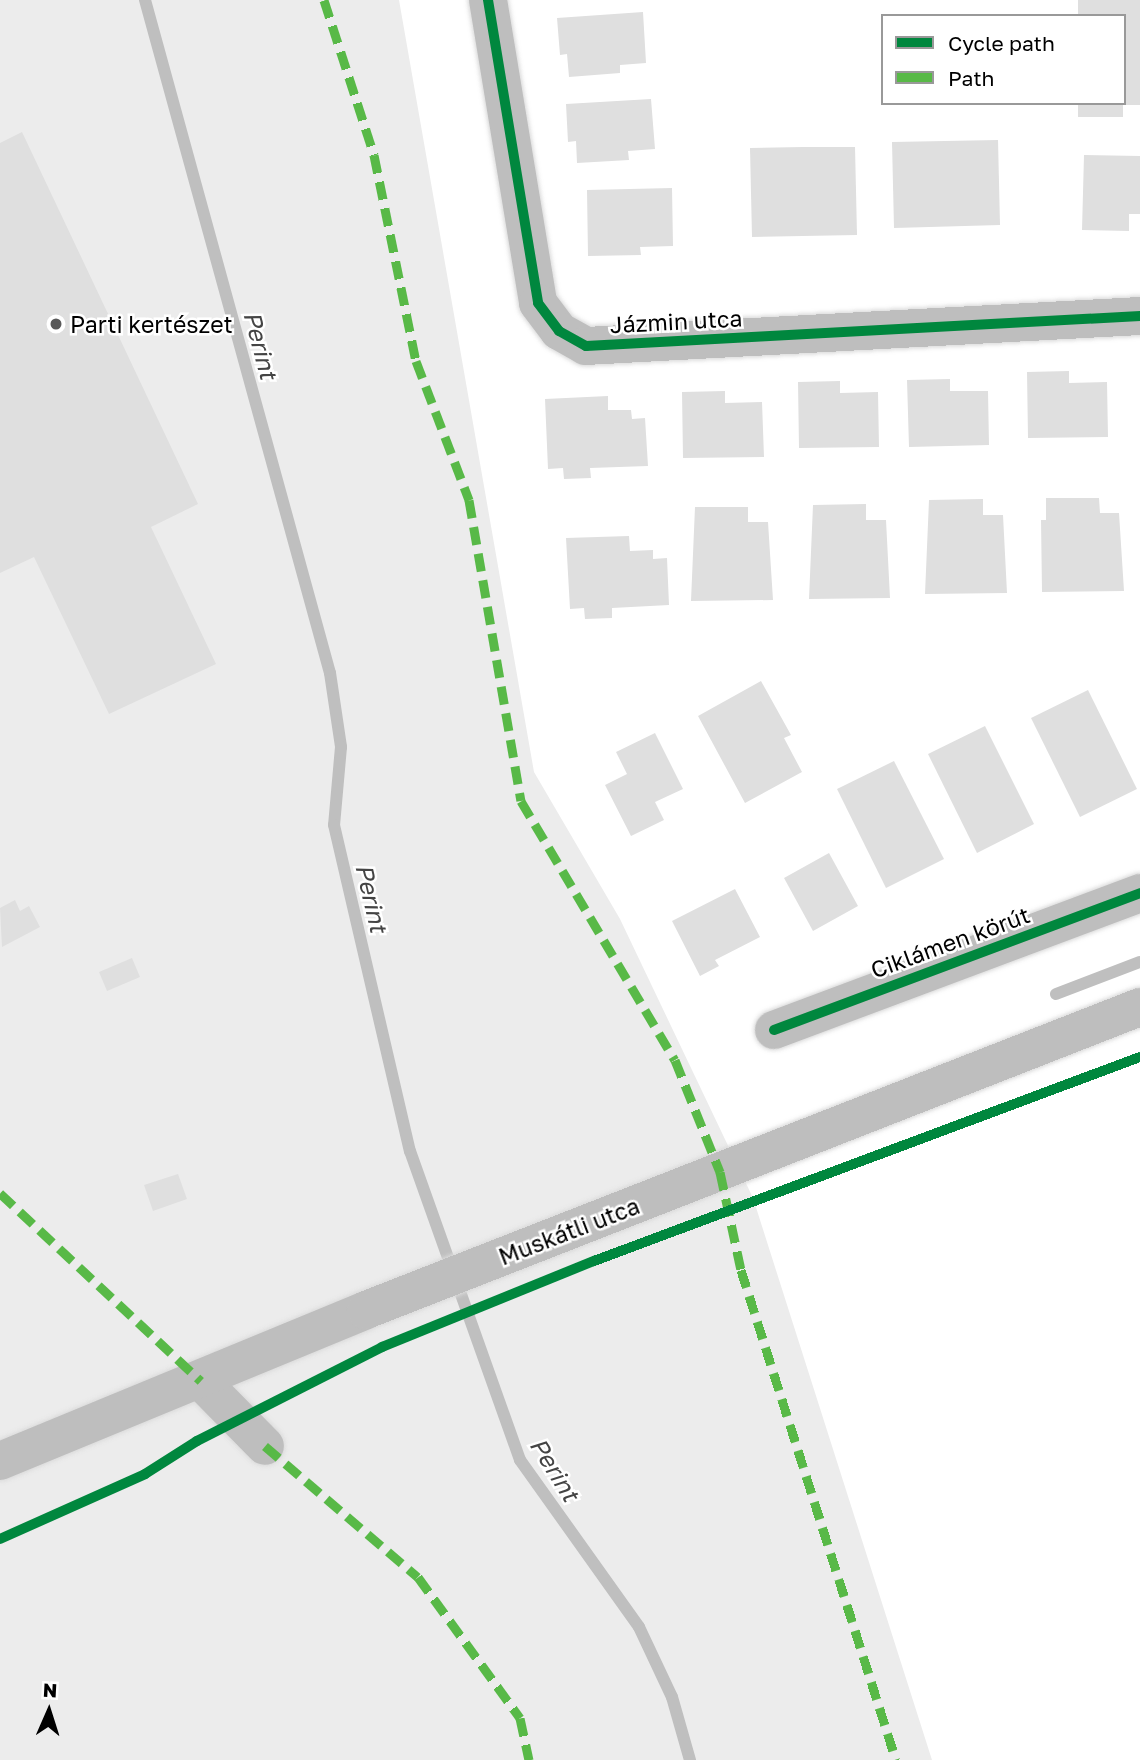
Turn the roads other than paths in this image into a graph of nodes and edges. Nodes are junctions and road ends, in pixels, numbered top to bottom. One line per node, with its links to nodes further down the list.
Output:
1 (488, 0): 2 (street, Jázmin utca)
2 (1140, 316)
3 (1140, 893): 5 (street, Ciklámen körút)
4 (1140, 1007): 6 (street, Muskátli utca)
5 (774, 1030)
6 (201, 1381): 7 (street); 8 (street, Muskátli utca)
7 (265, 1446)
8 (0, 1461)

